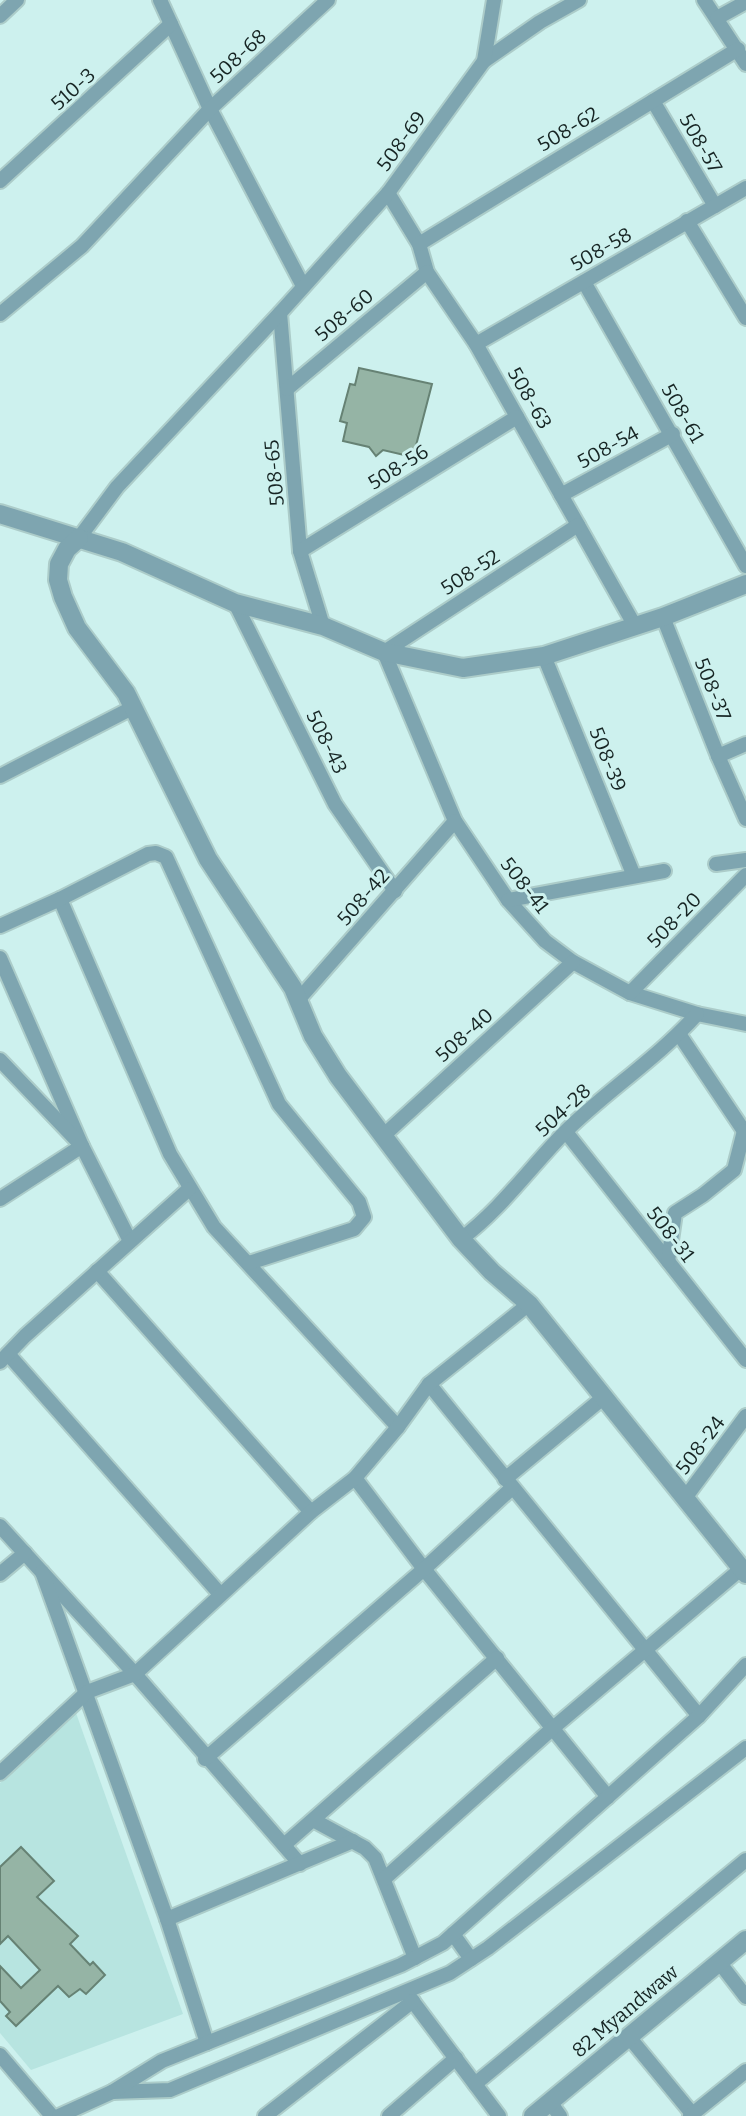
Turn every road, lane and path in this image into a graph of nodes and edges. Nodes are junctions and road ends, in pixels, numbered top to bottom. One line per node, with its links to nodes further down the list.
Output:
1 (17, 0): 8 (street)
2 (160, 0): 10 (street)
3 (328, 0): 15 (street, 508-68)
4 (494, 0): 12 (street, 508-69)
5 (579, 0): 12 (street)
6 (704, 0): 9 (street)
7 (746, 2): 9 (street)
8 (0, 16)
9 (717, 18): 11 (street)
10 (171, 24): 15 (street); 16 (street, 510-3)
11 (738, 49): 13 (street); 14 (street, 508-62)
12 (484, 61): 18 (street, 508-69)
13 (746, 64)
14 (653, 101): 19 (street, 508-57); 21 (street, 508-62)
15 (210, 109): 24 (street); 26 (street, 508-68)
16 (0, 181)
17 (746, 188): 19 (street, 508-58)
18 (388, 193): 21 (street, 508-63); 24 (street, 508-69)
19 (715, 206): 20 (street, 508-58)
20 (687, 221): 23 (street, 508-58); 27 (street)
21 (419, 244): 22 (street, 508-63)
22 (427, 272): 28 (street, 508-63); 29 (street, 508-60)
23 (584, 282): 28 (street, 508-58); 31 (street, 508-61)
24 (303, 286): 25 (street, 508-69)
25 (280, 313): 29 (street, 508-65); 35 (street, 508-69)
26 (0, 314)
27 (746, 318)
28 (476, 344): 30 (street, 508-63)
29 (287, 389): 36 (street, 508-65)
30 (517, 417): 32 (street, 508-63); 36 (street, 508-56)
31 (673, 434): 32 (street, 508-54); 37 (street, 508-61)
32 (561, 495): 34 (street, 508-63)
33 (0, 514): 35 (street)
34 (578, 525): 42 (street, 508-63); 43 (street, 508-52)
35 (79, 538): 39 (street); 45 (street)
36 (300, 551): 41 (street, 508-65)
37 (746, 566)
38 (746, 584): 40 (street)
39 (235, 603): 41 (street); 56 (street, 508-43)
40 (663, 617): 42 (street); 47 (street, 508-37)
41 (323, 626): 43 (street)
42 (635, 626): 44 (street)
43 (384, 652): 44 (street); 50 (street, 508-41)
44 (544, 656): 55 (street, 508-39)
45 (134, 707): 48 (street); 63 (street)
46 (746, 744): 47 (street)
47 (718, 756): 49 (street, 508-37)
48 (0, 776)
49 (746, 819)
50 (455, 821): 56 (street, 508-42); 58 (street, 508-41)
51 (746, 860): 52 (street)
52 (716, 864)
53 (664, 871): 55 (street)
54 (746, 875): 62 (street, 508-20)
55 (634, 876): 58 (street)
56 (395, 891): 63 (street, 508-42)
57 (60, 899): 59 (street); 72 (street); 77 (street)
58 (508, 900): 61 (street, 508-41)
59 (0, 926)
60 (0, 958): 71 (street)
61 (573, 962): 62 (street, 508-41); 70 (street, 508-40)
62 (630, 993): 64 (street, 508-41)
63 (299, 999): 70 (street)
64 (697, 1014): 65 (street, 508-41); 66 (street, 504-28)
65 (746, 1024)
66 (679, 1034): 68 (street, 504-28); 69 (street)
67 (0, 1060): 71 (street)
68 (566, 1132): 74 (street, 504-28); 76 (street, 508-31)
69 (745, 1133): 76 (street)
70 (383, 1136): 74 (street)
71 (82, 1146): 73 (street); 75 (street)
72 (189, 1189): 75 (street); 77 (street)
73 (0, 1199)
74 (461, 1239): 79 (street)
75 (130, 1241): 78 (street)
76 (668, 1261): 81 (street, 508-31)
77 (249, 1263): 85 (street)
78 (97, 1271): 80 (street); 89 (street)
79 (529, 1304): 82 (street); 83 (street)
80 (4, 1358): 96 (street)
81 (746, 1360)
82 (429, 1384): 85 (street); 87 (street)
83 (604, 1397): 87 (street); 88 (street)
84 (746, 1416): 88 (street, 508-24)
85 (398, 1427): 86 (street)
86 (355, 1478): 89 (street); 92 (street)
87 (508, 1483): 92 (street); 97 (street)
88 (685, 1498): 93 (street)
89 (311, 1512): 96 (street)
90 (0, 1526): 91 (street)
91 (25, 1553): 94 (street); 95 (street)
92 (424, 1569): 98 (street); 105 (street)
93 (744, 1571): 97 (street)
94 (42, 1572): 100 (street); 101 (street)
95 (0, 1574)
96 (220, 1594): 100 (street)
97 (645, 1652): 102 (street); 103 (street)
98 (497, 1658): 103 (street); 108 (street)
99 (746, 1665): 102 (street)
100 (135, 1674): 101 (street); 105 (street)
101 (87, 1692): 106 (street); 114 (street)
102 (699, 1716): 107 (street)
103 (553, 1728): 107 (street); 113 (street)
104 (746, 1748): 118 (street)
105 (205, 1759): 110 (street)
106 (0, 1773)
107 (608, 1797): 115 (street)
108 (315, 1821): 109 (street); 110 (street)
109 (353, 1841): 112 (street); 113 (street)
110 (284, 1845): 112 (street)
111 (746, 1860): 127 (street)
112 (300, 1864): 114 (street)
113 (384, 1879): 117 (street)
114 (167, 1919): 123 (street)
115 (453, 1934): 117 (street); 118 (street)
116 (746, 1940): 119 (street, 82 Myandwaw)
117 (415, 1958): 123 (street)
118 (471, 1959): 120 (street)
119 (719, 1962): 121 (street); 122 (street, 82 Myandwaw)
120 (409, 1996): 125 (street); 128 (street); 133 (street)
121 (746, 1997)
122 (629, 2037): 129 (street, 82 Myandwaw); 130 (street)
123 (207, 2043): 128 (street)
124 (0, 2055): 131 (street)
125 (456, 2058): 127 (street); 134 (street)
126 (746, 2071): 130 (street)
127 (475, 2084): 135 (street)
128 (112, 2092): 132 (street)
129 (555, 2109): 136 (street, 82 Myandwaw)
130 (692, 2115)
131 (52, 2116)
132 (59, 2116)
133 (265, 2116)
134 (389, 2116)
135 (499, 2116)
136 (533, 2116)

